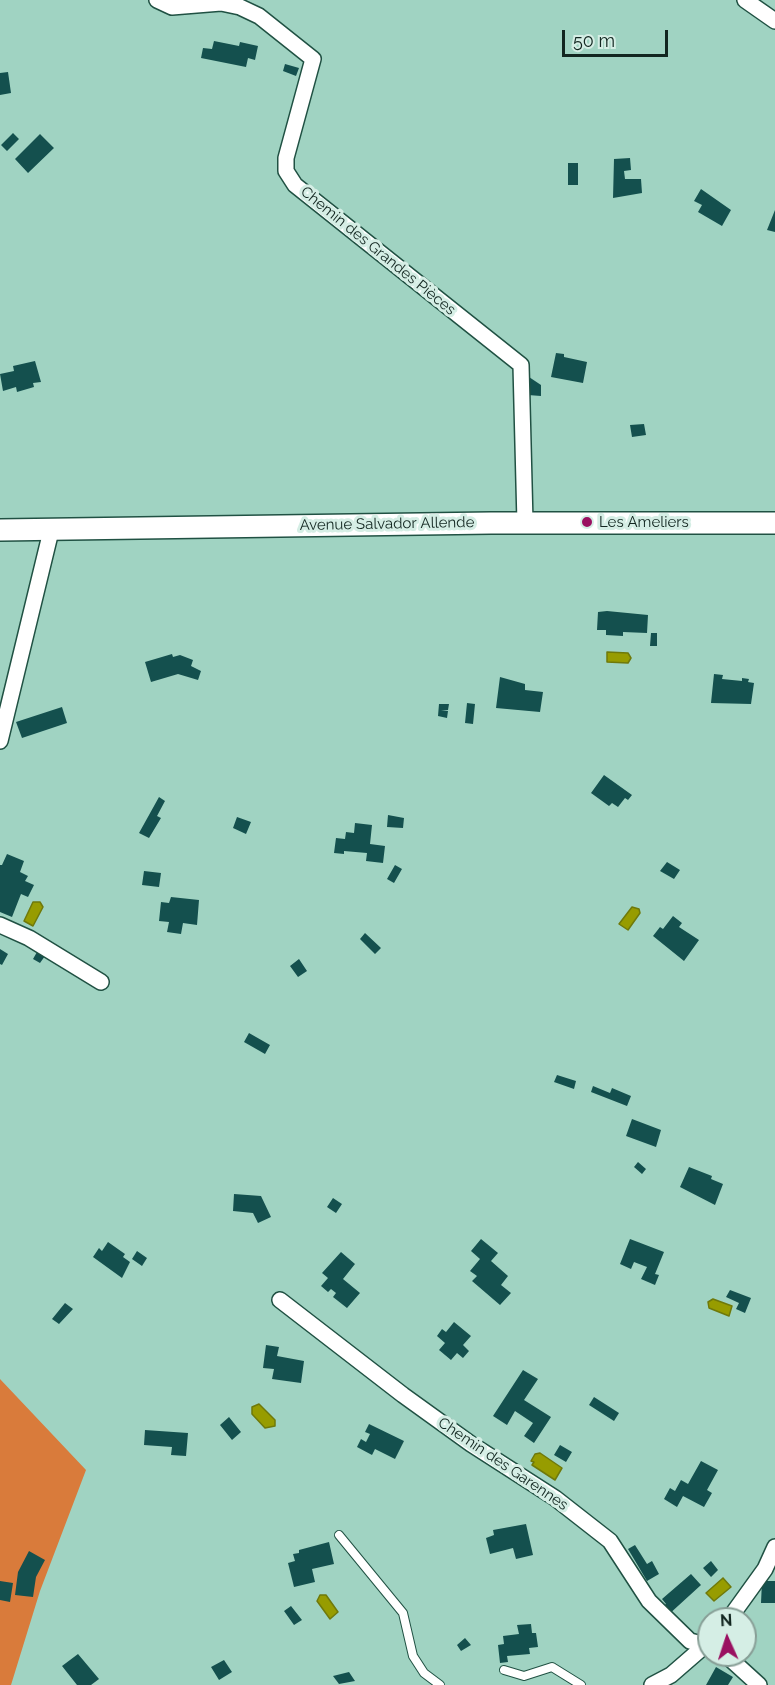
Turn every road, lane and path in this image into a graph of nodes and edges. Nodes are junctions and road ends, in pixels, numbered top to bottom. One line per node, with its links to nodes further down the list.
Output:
1 (157, 0): 4 (street, Chemin des Grandes Pièces)
2 (745, 0): 3 (street)
3 (775, 21)
4 (525, 523): 5 (main road, Avenue Salvador Allende); 7 (main road, Avenue Salvador Allende)
5 (775, 523)
6 (0, 530): 7 (main road, Avenue Salvador Allende)
7 (51, 531): 8 (street)
8 (0, 741)
9 (0, 925): 10 (street)
10 (101, 982)
11 (280, 1300): 15 (street, Chemin des Garennes)
12 (339, 1535): 19 (lane)
13 (775, 1547): 14 (street)
14 (738, 1607)
15 (697, 1642)
16 (697, 1653): 21 (street)
17 (739, 1667): 22 (street)
18 (504, 1670): 20 (lane)
19 (440, 1685)
20 (581, 1685)
21 (652, 1685)
22 (759, 1685)

